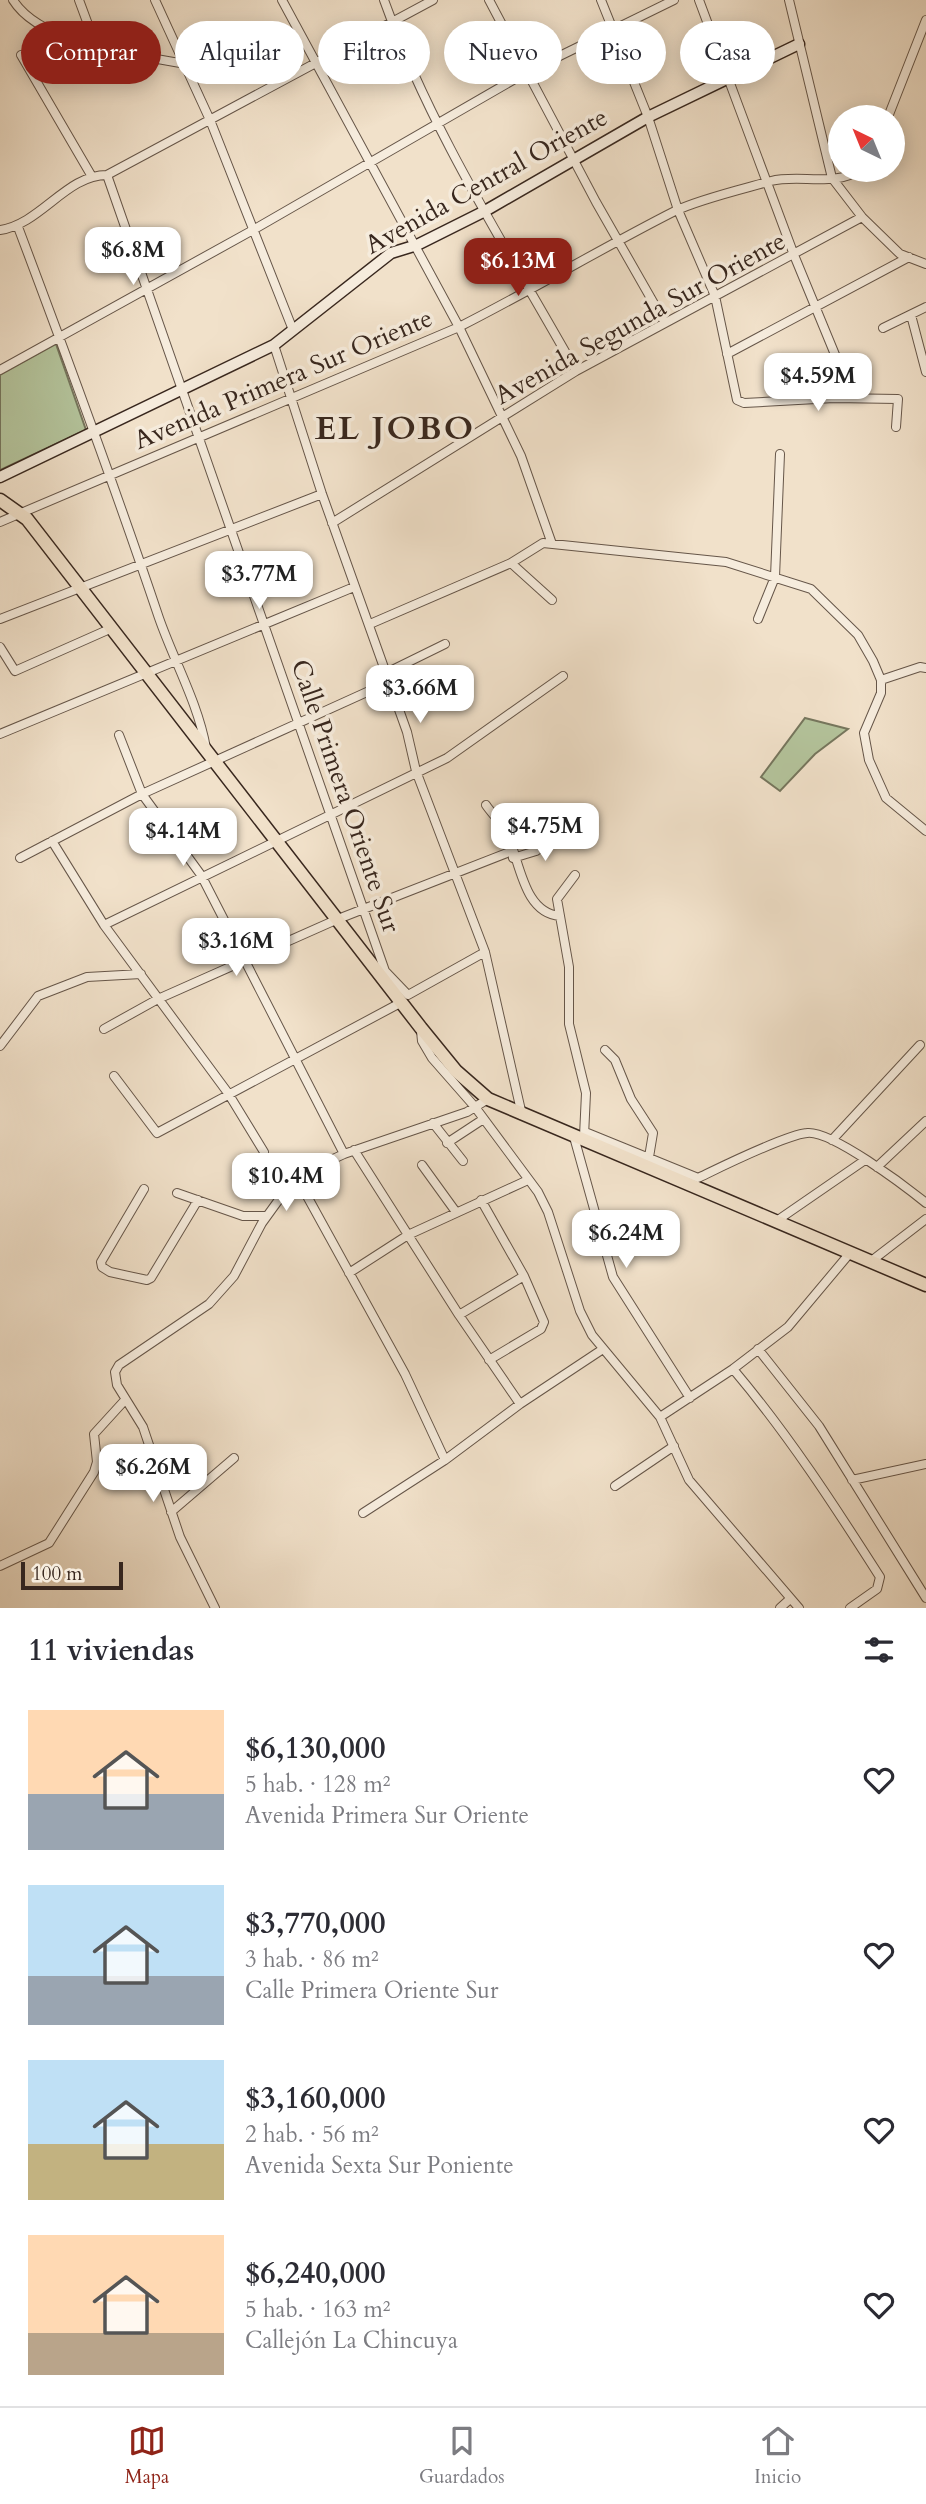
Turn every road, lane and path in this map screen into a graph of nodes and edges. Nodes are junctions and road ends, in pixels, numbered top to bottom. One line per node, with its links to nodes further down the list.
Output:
1 (13, 0): 13 (street)
2 (79, 0): 14 (street)
3 (155, 0): 21 (street)
4 (282, 0): 24 (street)
5 (384, 0): 15 (street)
6 (433, 0): 16 (street)
7 (489, 0): 17 (street)
8 (601, 0): 18 (street)
9 (674, 0): 19 (street)
10 (699, 0): 20 (street)
11 (789, 0): 22 (street)
12 (926, 20): 33 (street)
13 (33, 21)
14 (87, 21)
15 (392, 21)
16 (394, 21)
17 (500, 21)
18 (608, 21)
19 (632, 21)
20 (707, 21)
21 (175, 43)
22 (799, 44): 23 (street, Avenida Central Oriente); 39 (street)
23 (775, 56)
24 (316, 63): 35 (street); 38 (street)
25 (38, 84): 40 (street)
26 (194, 84): 35 (street)
27 (418, 84): 36 (street)
28 (507, 84): 36 (street)
29 (533, 84): 37 (street)
30 (634, 84): 34 (street)
31 (718, 84): 34 (street, Avenida Central Oriente)
32 (731, 84): 43 (street)
33 (893, 105)
34 (648, 117): 37 (street, Avenida Central Oriente); 45 (street)
35 (210, 120): 41 (street); 50 (street)
36 (439, 124): 38 (street); 46 (street)
37 (574, 160): 46 (street, Avenida Central Oriente); 51 (street)
38 (369, 162): 50 (street); 52 (street)
39 (828, 162)
40 (91, 175): 41 (street); 48 (street)
41 (107, 175): 56 (street, Calle Primera Oriente Sur)
42 (828, 178): 43 (street, Avenida Primera Sur Oriente)
43 (768, 182): 45 (street, Avenida Primera Sur Oriente); 53 (street)
44 (835, 182): 47 (street)
45 (677, 210): 51 (street, Avenida Primera Sur Oriente); 58 (street)
46 (485, 211): 52 (street, Avenida Central Oriente); 57 (street)
47 (862, 217): 53 (street, Avenida Segunda Sur Oriente); 54 (street)
48 (18, 228): 49 (street); 66 (street)
49 (0, 230)
50 (253, 230): 56 (street); 65 (street)
51 (620, 242): 57 (street, Avenida Primera Sur Oriente); 62 (street)
52 (417, 245): 63 (street); 65 (street, Avenida Central Oriente)
53 (794, 255): 58 (street, Avenida Segunda Sur Oriente); 60 (street)
54 (909, 257): 55 (street); 60 (street)
55 (926, 264)
56 (148, 287): 66 (street); 72 (street, Calle Primera Oriente Sur)
57 (531, 291): 63 (street, Avenida Primera Sur Oriente); 70 (street)
58 (715, 296): 62 (street, Avenida Segunda Sur Oriente); 68 (street)
59 (926, 307): 61 (street)
60 (816, 309): 68 (street); 74 (street)
61 (911, 315): 64 (street); 71 (street)
62 (665, 323): 70 (street, Avenida Segunda Sur Oriente)
63 (459, 327): 73 (street, Avenida Primera Sur Oriente); 75 (street)
64 (883, 328)
65 (293, 330): 67 (street, Avenida Central Oriente)
66 (59, 337): 69 (street); 77 (street)
67 (274, 345): 72 (street, Avenida Central Oriente); 73 (street)
68 (727, 354): 74 (street)
69 (0, 370)
70 (576, 371): 75 (street, Avenida Segunda Sur Oriente)
71 (926, 372)
72 (181, 392): 77 (street, Avenida Central Oriente); 78 (street, Calle Primera Oriente Sur)
73 (291, 398): 78 (street, Avenida Primera Sur Oriente); 82 (street)
74 (846, 398): 76 (street)
75 (504, 418): 86 (street, Avenida Segunda Sur Oriente); 88 (street)
76 (896, 427)
77 (95, 433): 80 (street); 81 (street, Avenida Central Oriente)
78 (197, 438): 80 (street, Avenida Primera Sur Oriente); 87 (street, Calle Primera Oriente Sur)
79 (780, 454): 91 (street)
80 (109, 476): 84 (street, Avenida Primera Sur Oriente); 90 (street)
81 (0, 477)
82 (322, 494): 86 (street); 87 (street)
83 (0, 500): 84 (main road)
84 (20, 514): 85 (street, Avenida Primera Sur Oriente); 92 (main road)
85 (0, 522)
86 (332, 523): 93 (street)
87 (232, 529): 90 (street); 98 (street, Calle Primera Oriente Sur)
88 (552, 544): 89 (street); 91 (street)
89 (511, 563): 94 (street); 97 (street)
90 (141, 564): 92 (street); 102 (street)
91 (775, 577): 96 (street); 107 (street)
92 (80, 587): 95 (street); 99 (main road)
93 (354, 587): 97 (street); 98 (street)
94 (552, 600)
95 (0, 620)
96 (758, 620)
97 (370, 624): 106 (street)
98 (263, 625): 102 (street); 110 (street, Calle Primera Oriente Sur)
99 (112, 628): 101 (street); 104 (main road)
100 (445, 644): 106 (street)
101 (0, 647)
102 (174, 662): 104 (street); 108 (street)
103 (926, 668): 107 (street)
104 (147, 673): 109 (main road); 111 (street)
105 (563, 676): 115 (street)
106 (388, 678): 110 (street); 115 (street)
107 (881, 680): 119 (street)
108 (196, 714): 109 (street); 113 (street)
109 (181, 718): 113 (main road)
110 (299, 722): 114 (street); 118 (street, Calle Primera Oriente Sur)
111 (0, 734)
112 (119, 735): 116 (street)
113 (207, 750): 114 (main road)
114 (215, 762): 116 (street); 122 (main road)
115 (416, 771): 118 (street); 125 (street)
116 (142, 794): 121 (street); 126 (street)
117 (486, 805): 123 (street)
118 (331, 815): 122 (street); 128 (street, Calle Primera Oriente Sur)
119 (926, 831)
120 (557, 835): 123 (street)
121 (52, 841): 124 (street); 131 (street)
122 (276, 841): 126 (street); 130 (main road)
123 (513, 855): 125 (street); 129 (street)
124 (20, 858)
125 (454, 872): 128 (street); 132 (street)
126 (201, 875): 131 (street); 133 (street)
127 (575, 876): 129 (street)
128 (363, 908): 130 (street); 135 (street, Calle Primera Oriente Sur)
129 (560, 916): 152 (street)
130 (338, 919): 133 (street); 135 (main road)
131 (104, 925): 134 (street)
132 (485, 952): 137 (street); 148 (street)
133 (244, 962): 136 (street); 143 (street)
134 (141, 974): 136 (street); 141 (street)
135 (384, 974): 137 (main road)
136 (158, 999): 139 (street); 145 (street)
137 (405, 999): 138 (main road); 143 (street)
138 (421, 1028): 146 (main road); 147 (street)
139 (104, 1029)
140 (920, 1045): 153 (street)
141 (0, 1046)
142 (605, 1050): 158 (street)
143 (296, 1059): 145 (street); 157 (street)
144 (114, 1076): 145 (street)
145 (228, 1093): 156 (street)
146 (488, 1099): 147 (street); 148 (main road)
147 (475, 1107): 149 (street); 151 (street)
148 (522, 1115): 152 (main road)
149 (482, 1120): 154 (street); 165 (street)
150 (926, 1121): 162 (street)
151 (433, 1123): 154 (street); 155 (street)
152 (581, 1137): 158 (street); 167 (main road); 187 (street)
153 (832, 1140): 159 (street); 164 (street)
154 (447, 1143): 160 (street)
155 (355, 1150): 157 (street); 176 (street)
156 (264, 1152)
157 (344, 1154): 163 (street)
158 (649, 1157): 164 (street)
159 (865, 1160): 162 (street); 175 (street)
160 (463, 1161)
161 (422, 1165): 172 (street)
162 (877, 1167): 171 (street)
163 (296, 1176): 173 (street); 179 (street)
164 (698, 1178): 167 (street)
165 (528, 1180): 170 (street); 183 (street)
166 (144, 1189): 169 (street)
167 (705, 1192): 175 (main road)
168 (177, 1193): 169 (street)
169 (198, 1200): 173 (street)
170 (481, 1200): 172 (street); 180 (street)
171 (926, 1202)
172 (456, 1212): 176 (street)
173 (266, 1216): 188 (street)
174 (926, 1219): 178 (street)
175 (775, 1222): 177 (main road)
176 (408, 1235): 179 (street); 182 (street)
177 (850, 1253): 178 (main road); 184 (street)
178 (870, 1262): 181 (main road)
179 (349, 1273): 193 (street)
180 (524, 1276): 182 (street); 185 (street)
181 (926, 1285)
182 (459, 1315): 185 (street)
183 (603, 1349): 189 (street); 190 (street)
184 (758, 1349): 186 (street); 195 (street)
185 (489, 1360): 189 (street)
186 (733, 1369): 187 (street); 205 (street)
187 (690, 1398): 190 (street)
188 (125, 1400): 197 (street); 199 (street)
189 (520, 1404): 193 (street)
190 (660, 1417): 191 (street)
191 (674, 1446): 196 (street); 201 (street)
192 (234, 1458): 197 (street)
193 (445, 1460): 198 (street)
194 (926, 1464): 195 (street)
195 (852, 1480): 200 (street)
196 (615, 1486)
197 (171, 1512): 202 (street)
198 (363, 1513)
199 (0, 1566)
200 (926, 1598)
201 (790, 1599): 203 (street); 204 (street)
202 (215, 1608)
203 (780, 1608)
204 (799, 1608)
205 (850, 1608)

